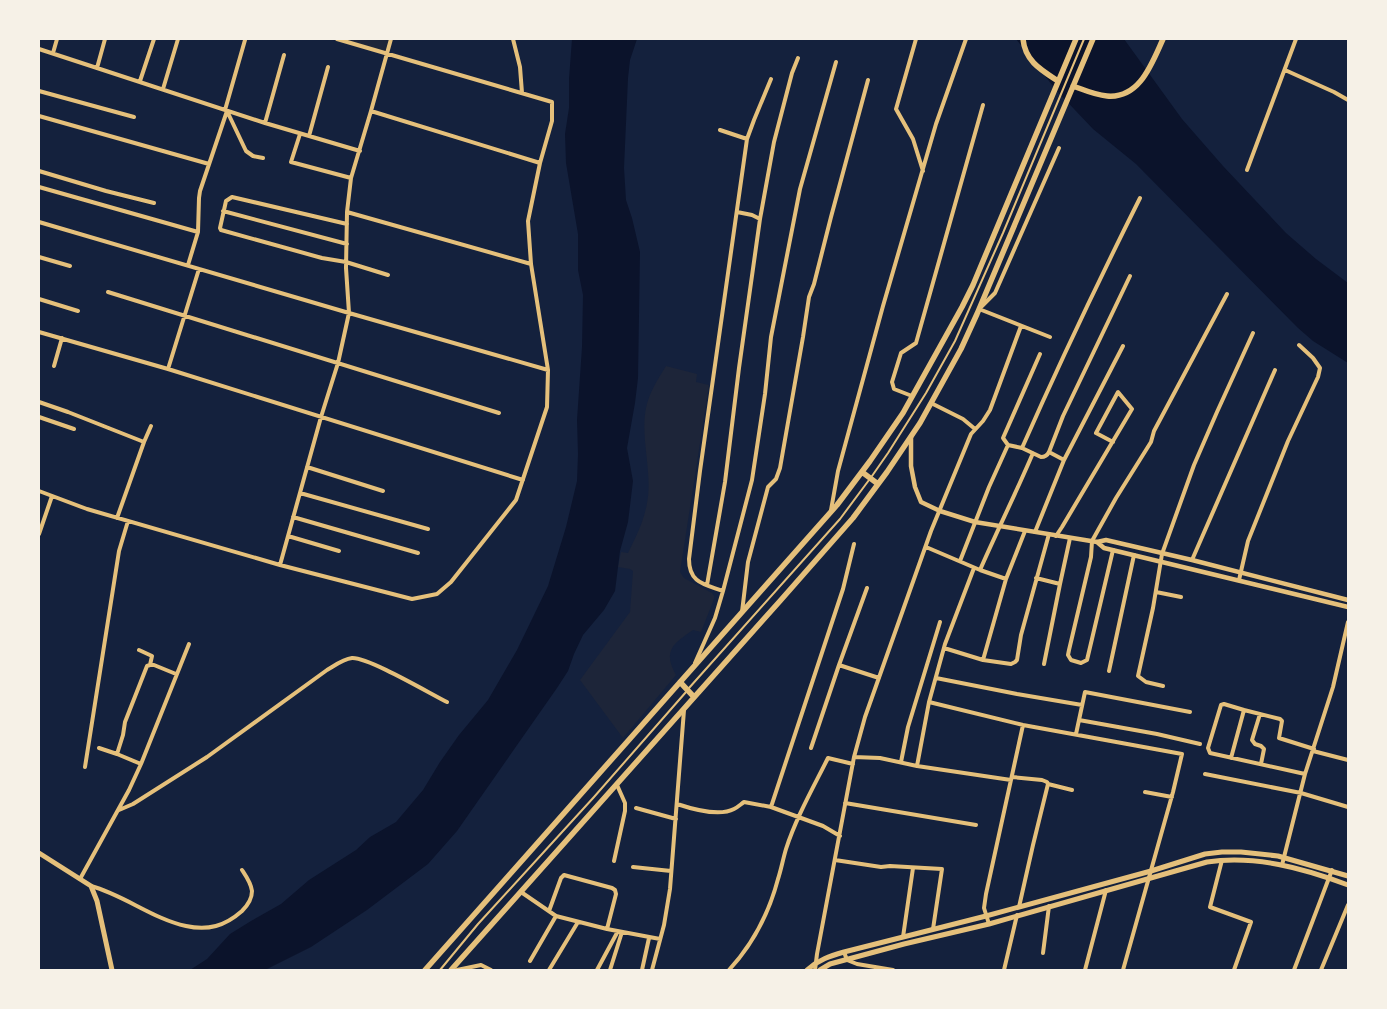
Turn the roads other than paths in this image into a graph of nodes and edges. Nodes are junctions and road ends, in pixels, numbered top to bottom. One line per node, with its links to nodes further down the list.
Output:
1 (57, 39): 18 (street)
2 (105, 39): 24 (street)
3 (154, 39): 29 (street)
4 (178, 39): 31 (street)
5 (338, 39): 19 (street)
6 (391, 39): 19 (street)
7 (513, 39): 33 (street)
8 (916, 39): 52 (street)
9 (966, 39): 52 (street)
10 (1023, 39): 28 (main road)
11 (1076, 39): 28 (main road)
12 (1084, 39): 112 (lane)
13 (1093, 39): 30 (main road)
14 (1163, 39): 30 (main road)
15 (1296, 39): 25 (street)
16 (245, 40): 36 (street)
17 (39, 49): 18 (street)
18 (53, 53): 24 (street)
19 (386, 54): 33 (street); 37 (street)
20 (284, 55): 40 (street)
21 (798, 58): 60 (street)
22 (836, 62): 157 (street)
23 (328, 67): 43 (street)
24 (97, 68): 29 (street)
25 (1285, 70): 34 (street); 50 (street)
26 (771, 79): 44 (street)
27 (868, 80): 162 (street)
28 (1058, 80): 93 (main road)
29 (140, 81): 31 (street)
30 (1073, 86): 76 (main road)
31 (163, 89): 36 (street)
32 (39, 91): 39 (street)
33 (522, 93): 48 (street)
34 (1348, 100)
35 (983, 105): 93 (street)
36 (226, 111): 40 (street); 47 (street); 49 (street)
37 (372, 111): 46 (street); 48 (street)
38 (39, 116): 49 (street)
39 (134, 117)
40 (265, 123): 42 (street)
41 (720, 130): 44 (street)
42 (300, 134): 43 (street); 53 (street)
43 (309, 136): 46 (street)
44 (747, 139): 59 (street)
45 (1059, 148): 76 (street)
46 (360, 151): 53 (street)
47 (262, 158)
48 (540, 163): 67 (street)
49 (209, 164): 63 (street)
50 (1247, 170)
51 (39, 171): 56 (street)
52 (922, 171): 120 (street)
53 (351, 178): 58 (street)
54 (39, 187): 63 (street)
55 (1140, 198): 106 (street)
56 (154, 203)
57 (223, 211): 62 (street); 64 (street); 66 (street)
58 (348, 212): 62 (street); 67 (street)
59 (737, 212): 60 (street); 155 (street)
60 (760, 219): 155 (street)
61 (39, 222): 68 (street)
62 (348, 224): 64 (street)
63 (198, 232): 68 (street)
64 (347, 244): 66 (street)
65 (39, 256): 69 (street)
66 (346, 262): 71 (street); 78 (street)
67 (531, 264): 91 (street)
68 (188, 265): 70 (street)
69 (70, 266)
70 (199, 269): 78 (street); 79 (street)
71 (388, 275)
72 (1130, 276): 107 (street)
73 (108, 292): 79 (street)
74 (1227, 294): 136 (street)
75 (39, 299): 77 (street)
76 (979, 309): 80 (street); 95 (main road)
77 (78, 311)
78 (349, 313): 88 (street); 91 (street)
79 (184, 316): 88 (street); 90 (street)
80 (1021, 326): 83 (street); 101 (street)
81 (39, 332): 84 (street)
82 (1253, 333): 142 (street)
83 (1050, 337)
84 (62, 338): 89 (street); 90 (street)
85 (1299, 345): 150 (street)
86 (1123, 346): 109 (street)
87 (1040, 354): 105 (street)
88 (338, 363): 96 (street); 98 (street)
89 (54, 366)
90 (168, 369): 98 (street)
91 (548, 370): 113 (street)
92 (1275, 370): 144 (street)
93 (912, 396): 111 (main road)
94 (39, 402): 103 (street)
95 (931, 403): 101 (street); 102 (main road)
96 (499, 413)
97 (39, 417): 100 (street)
98 (321, 417): 110 (street); 113 (street)
99 (151, 426): 103 (street)
100 (74, 429)
101 (975, 429): 119 (street)
102 (911, 436): 114 (main road); 119 (street)
103 (144, 442): 124 (street)
104 (1113, 442): 104 (street); 134 (street)
105 (1008, 445): 106 (street); 126 (street)
106 (1022, 448): 108 (street)
107 (1050, 452): 108 (street); 109 (street)
108 (1033, 453): 127 (street)
109 (1064, 460): 130 (street)
110 (307, 468): 116 (street); 117 (street)
111 (862, 472): 112 (main road); 120 (main road)
112 (870, 478): 114 (main road); 179 (lane)
113 (523, 480): 147 (street)
114 (878, 484): 180 (main road)
115 (39, 491): 118 (street)
116 (383, 491)
117 (300, 493): 122 (street); 128 (street)
118 (52, 496): 123 (street); 124 (street)
119 (940, 511): 126 (street); 138 (street)
120 (830, 513): 162 (main road)
121 (39, 515): 123 (street)
122 (293, 516): 133 (street); 141 (street)
123 (45, 517): 131 (street)
124 (117, 518): 125 (street)
125 (128, 521): 147 (street); 204 (street)
126 (975, 522): 127 (street); 145 (street)
127 (999, 525): 129 (street); 149 (street)
128 (428, 529)
129 (1025, 531): 130 (street); 152 (street)
130 (1035, 532): 132 (street)
131 (39, 534)
132 (1049, 534): 134 (street); 151 (street)
133 (288, 536): 140 (street); 147 (street)
134 (1056, 536): 135 (street)
135 (1070, 538): 136 (street); 154 (street)
136 (1095, 542): 139 (street); 139 (street); 142 (street)
137 (854, 544): 216 (street)
138 (926, 547): 145 (street); 175 (street)
139 (1113, 550): 143 (street)
140 (339, 551)
141 (418, 553)
142 (1162, 554): 144 (street); 146 (street)
143 (1134, 555): 146 (street); 173 (street)
144 (1192, 560): 150 (street)
145 (960, 561): 148 (street)
146 (1160, 562): 153 (street); 158 (street)
147 (280, 566)
148 (974, 568): 149 (street); 166 (street)
149 (980, 570): 152 (street)
150 (1241, 573): 153 (street); 160 (street)
151 (1036, 578): 154 (street); 168 (street)
152 (1006, 579): 168 (street)
153 (1239, 580): 161 (street)
154 (1060, 584): 170 (street)
155 (707, 585): 157 (street)
156 (868, 588): 171 (street)
157 (723, 591): 172 (street)
158 (1156, 592): 159 (street); 178 (street)
159 (1181, 598)
160 (1348, 600)
161 (1348, 607)
162 (742, 612): 172 (main road)
163 (940, 622): 199 (street)
164 (1348, 622): 194 (street)
165 (189, 644): 174 (street)
166 (944, 648): 168 (street); 176 (street)
167 (139, 650): 169 (street)
168 (983, 660)
169 (150, 664): 174 (street); 195 (street)
170 (1044, 664)
171 (839, 665): 175 (street); 193 (street)
172 (693, 667): 177 (main road)
173 (1109, 671)
174 (176, 674): 200 (street)
175 (879, 678): 196 (street)
176 (936, 678): 182 (street); 183 (street)
177 (680, 682): 179 (main road); 266 (main road)
178 (1163, 686)
179 (688, 690): 180 (main road); 267 (lane)
180 (694, 697): 184 (main road)
181 (447, 702): 219 (street)
182 (929, 702): 189 (street); 203 (street)
183 (1082, 704): 186 (street); 188 (street)
184 (684, 709): 208 (main road); 215 (street)
185 (1244, 710): 187 (street); 197 (street); 197 (street)
186 (1190, 712)
187 (1260, 714): 194 (street); 202 (street)
188 (1079, 720): 190 (street); 191 (street)
189 (1023, 725): 190 (street); 207 (street)
190 (1076, 734): 213 (street)
191 (1200, 744)
192 (99, 748): 195 (street)
193 (811, 748)
194 (1314, 750): 198 (street); 206 (street)
195 (117, 754): 200 (street)
196 (854, 757): 199 (street); 201 (street)
197 (1231, 758): 202 (street)
198 (1348, 760)
199 (901, 762): 203 (street)
200 (141, 764): 219 (street)
201 (853, 764): 214 (street); 220 (street)
202 (1261, 764): 206 (street)
203 (916, 766): 207 (street)
204 (85, 768)
205 (1204, 774): 212 (street)
206 (1305, 774): 212 (street)
207 (1011, 779): 209 (street); 249 (street)
208 (616, 784): 228 (street); 243 (main road)
209 (1048, 784): 210 (street); 246 (street)
210 (1072, 790)
211 (1145, 792): 213 (street)
212 (1301, 793): 217 (street); 225 (street)
213 (1172, 797): 234 (street)
214 (846, 803): 222 (street); 223 (street)
215 (677, 804): 216 (street); 221 (street)
216 (771, 806): 220 (street)
217 (1348, 807)
218 (636, 808): 221 (street)
219 (119, 810): 239 (street)
220 (800, 817): 223 (street); 276 (street)
221 (676, 819): 235 (street)
222 (976, 825)
223 (840, 836): 226 (street)
224 (39, 852): 239 (main road)
225 (1284, 857): 229 (street); 233 (main road); 234 (main road)
226 (835, 860): 231 (street); 264 (street)
227 (1222, 860): 229 (main road); 237 (main road); 284 (street)
228 (614, 861)
229 (1282, 865): 238 (main road)
230 (633, 868): 235 (street)
231 (913, 868): 254 (street); 256 (street)
232 (242, 870): 241 (street)
233 (1332, 870): 236 (main road); 238 (street)
234 (1151, 871): 237 (street); 246 (main road)
235 (671, 872): 258 (street)
236 (1348, 876)
237 (1149, 878): 242 (main road); 283 (street)
238 (1329, 878): 240 (main road); 285 (street)
239 (80, 879): 241 (main road)
240 (1348, 885)
241 (91, 886): 265 (main road)
242 (1106, 890): 245 (main road); 282 (street)
243 (521, 892): 247 (street); 268 (main road)
244 (1348, 905): 286 (street)
245 (1049, 906): 250 (main road); 261 (street)
246 (1019, 907): 249 (main road)
247 (549, 911): 248 (street); 253 (street)
248 (556, 916): 251 (street); 263 (street)
249 (986, 916): 252 (street); 254 (main road)
250 (1017, 916): 252 (main road); 281 (street)
251 (578, 922): 253 (street); 271 (street)
252 (988, 924): 259 (main road)
253 (607, 929): 255 (street)
254 (933, 929): 256 (main road)
255 (620, 932): 257 (street); 272 (street); 273 (street)
256 (903, 936): 259 (street); 260 (main road)
257 (649, 938): 258 (street); 274 (street)
258 (660, 939): 275 (street)
259 (904, 944): 262 (main road)
260 (844, 952): 262 (street); 264 (main road)
261 (1043, 953)
262 (846, 960): 279 (main road); 280 (street)
263 (530, 961)
264 (816, 962): 277 (main road); 278 (street)
265 (112, 970)
266 (424, 970)
267 (440, 970)
268 (451, 970)
269 (457, 970): 270 (street)
270 (490, 970)
271 (549, 970)
272 (597, 970)
273 (610, 970)
274 (642, 970)
275 (652, 970)
276 (729, 970)
277 (807, 970)
278 (815, 970)
279 (820, 970)
280 (893, 970)
281 (1004, 970)
282 (1084, 970)
283 (1123, 970)
284 (1234, 970)
285 (1294, 970)
286 (1321, 970)

